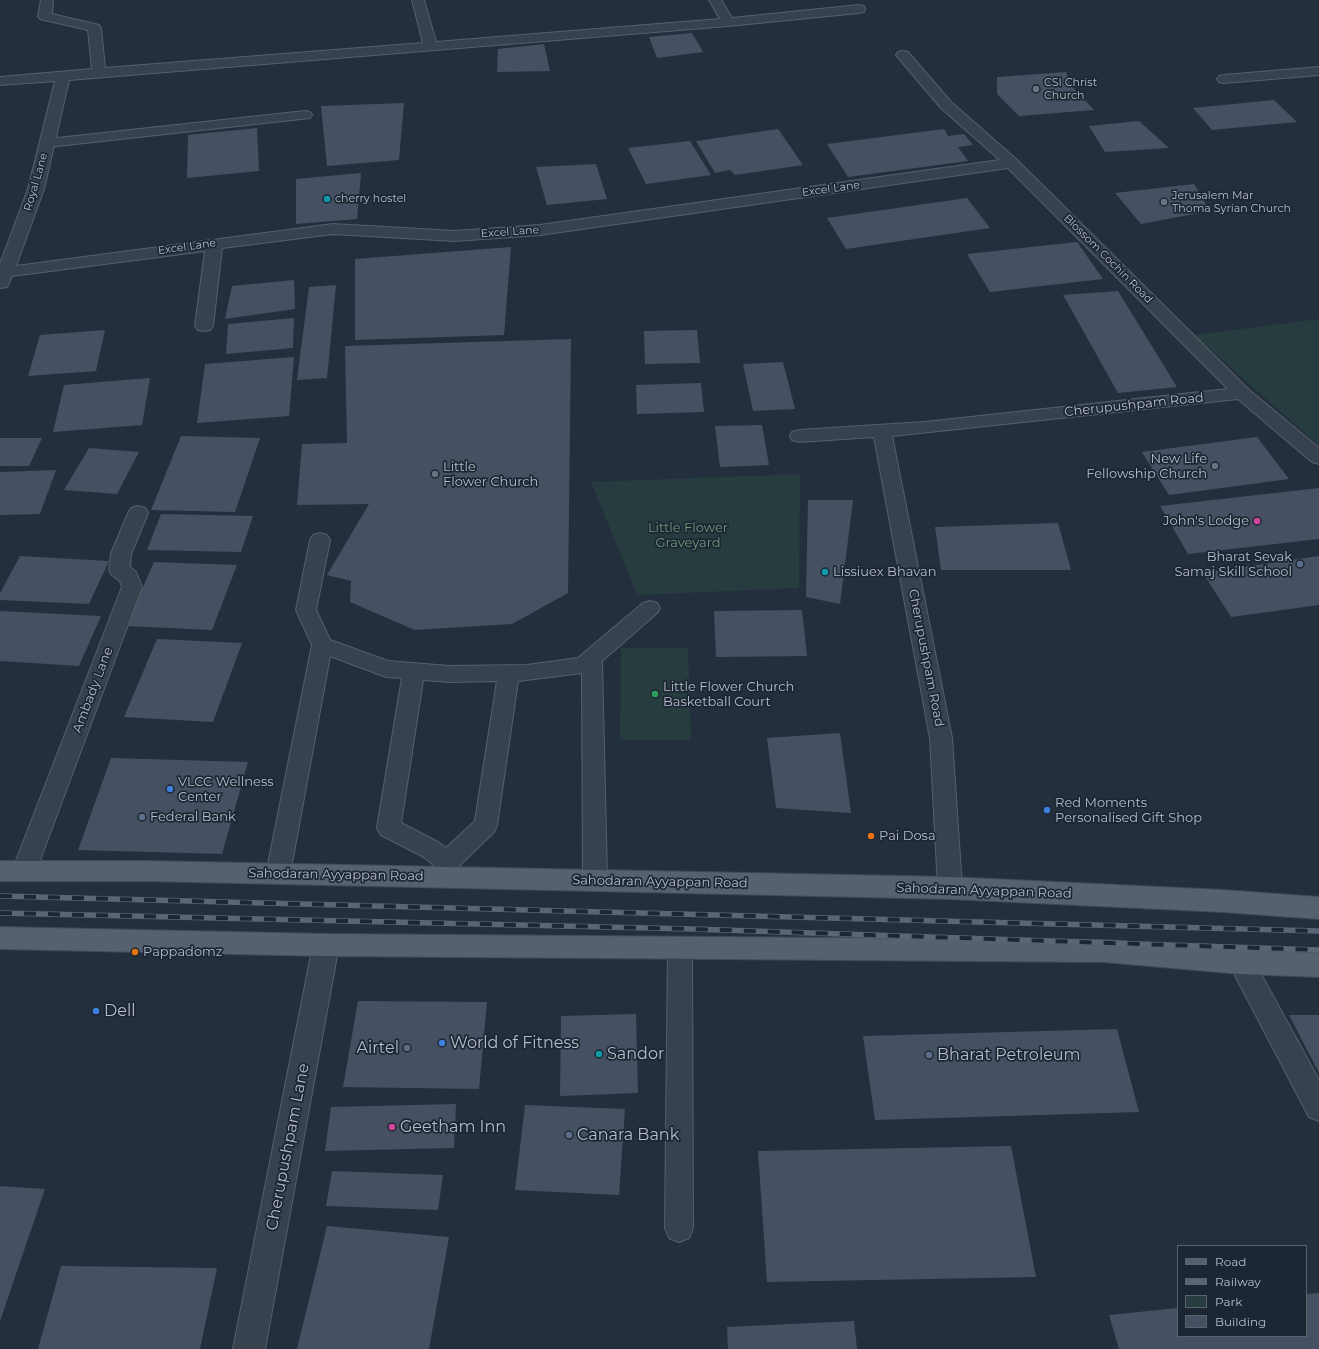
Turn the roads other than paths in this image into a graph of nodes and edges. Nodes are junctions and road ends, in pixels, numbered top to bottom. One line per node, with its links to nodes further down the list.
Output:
1 (46, 0): 9 (street)
2 (418, 0): 6 (street)
3 (715, 0): 5 (street)
4 (852, 0): 5 (street)
5 (728, 22): 6 (street)
6 (431, 46): 9 (street)
7 (903, 55): 15 (street, Blossom Cochin Road)
8 (1319, 72): 11 (lane)
9 (99, 73): 10 (street)
10 (64, 76): 12 (street); 14 (street, Royal Lane)
11 (1224, 79)
12 (0, 81)
13 (305, 115): 14 (lane)
14 (48, 142): 17 (street, Royal Lane)
15 (1012, 163): 16 (street, Excel Lane); 19 (street, Blossom Cochin Road)
16 (214, 244): 17 (street, Excel Lane); 18 (street)
17 (3, 278)
18 (204, 326)
19 (1242, 393): 20 (street, Cherupushpam Road); 22 (street, Blossom Cochin Road)
20 (882, 431): 21 (street, Cherupushpam Road); 35 (street, Cherupushpam Road)
21 (799, 436)
22 (1319, 458)
23 (138, 513): 32 (street, Ambady Lane)
24 (320, 540): 26 (lane)
25 (650, 608): 27 (lane)
26 (322, 645): 28 (lane); 33 (lane)
27 (592, 659): 29 (lane); 34 (lane)
28 (414, 671): 29 (lane); 31 (lane)
29 (509, 674): 31 (lane)
30 (0, 870): 32 (main road, Sahodaran Ayyappan Road)
31 (445, 870): 33 (main road, Sahodaran Ayyappan Road); 34 (main road, Sahodaran Ayyappan Road)
32 (24, 871): 33 (main road, Sahodaran Ayyappan Road)
33 (278, 874)
34 (595, 880): 35 (main road, Sahodaran Ayyappan Road)
35 (950, 888): 36 (main road, Sahodaran Ayyappan Road)
36 (1319, 908)
37 (0, 938): 38 (main road)
38 (326, 945): 39 (main road); 44 (street, Cherupushpam Lane)
39 (680, 948): 40 (main road); 43 (lane)
40 (1241, 962): 41 (main road); 42 (street)
41 (1319, 965)
42 (1319, 1108)
43 (679, 1228)
44 (249, 1349)

